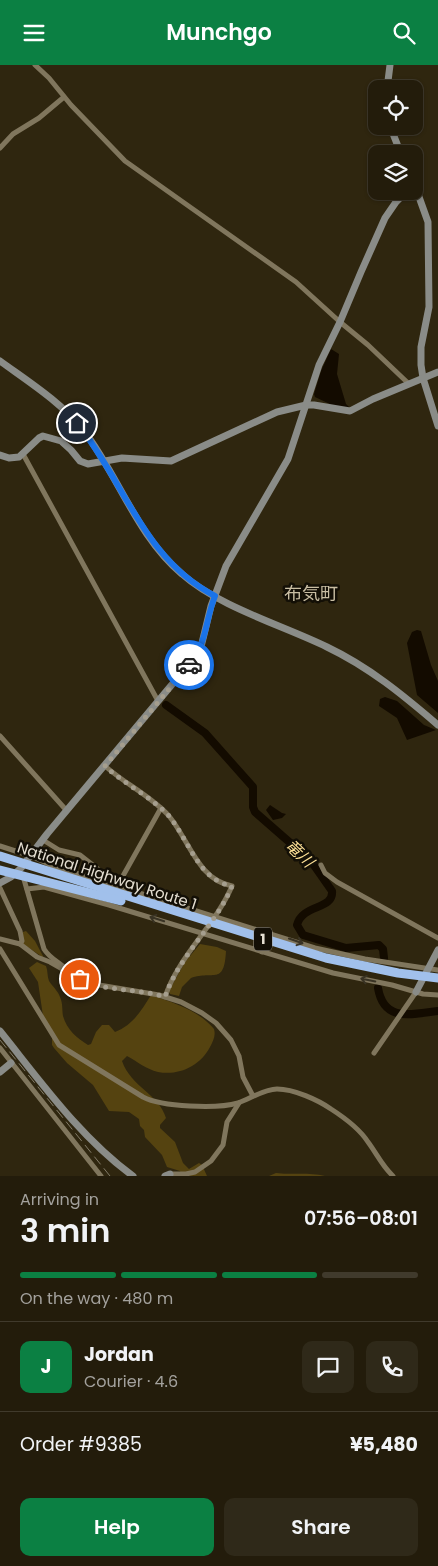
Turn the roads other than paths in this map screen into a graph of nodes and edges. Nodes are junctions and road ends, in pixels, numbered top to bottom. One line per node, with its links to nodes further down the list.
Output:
1 (35, 65): 4 (street)
2 (390, 65): 3 (street)
3 (388, 80)
4 (64, 97): 5 (street); 8 (street)
5 (1, 144)
6 (398, 200): 8 (street)
7 (420, 200): 11 (street)
8 (340, 322): 12 (street); 13 (street)
9 (0, 361): 17 (street)
10 (438, 372): 11 (street)
11 (423, 379): 12 (street); 14 (street)
12 (409, 384): 13 (street)
13 (306, 405): 17 (street); 18 (street)
14 (438, 426)
15 (23, 454): 16 (street); 17 (street); 19 (street)
16 (0, 455)
17 (104, 462): 18 (street)
18 (215, 596): 19 (street); 20 (street)
19 (158, 701): 22 (street)
20 (438, 725)
21 (0, 736): 24 (street)
22 (105, 766): 23 (street); 24 (street)
23 (161, 808): 35 (street); 40 (street)
24 (67, 811): 25 (street)
25 (43, 840): 28 (street); 35 (street)
26 (0, 846): 28 (street)
27 (0, 856): 34 (highway, National Highway Route 1 / 1)
28 (30, 858): 31 (street); 35 (street)
29 (0, 864): 34 (highway, 1); 38 (highway, 1)
30 (321, 865): 43 (street)
31 (21, 868): 33 (street); 37 (street)
32 (0, 870): 38 (highway, National Highway Route 1 / 1)
33 (0, 883)
34 (92, 886): 52 (highway, National Highway Route 1 / 1)
35 (115, 887): 39 (street); 40 (street)
36 (0, 888): 45 (street)
37 (27, 889): 39 (street); 51 (street)
38 (120, 901): 52 (highway, National Highway Route 1 / 1)
39 (109, 903): 41 (street, one-way to 39)
40 (215, 918): 41 (street); 42 (street)
41 (204, 933): 48 (street); 55 (street)
42 (269, 934): 48 (street); 50 (street, one-way to 50)
43 (438, 938)
44 (0, 939): 45 (street)
45 (20, 945): 51 (street)
46 (0, 949): 62 (street)
47 (438, 950): 50 (street)
48 (263, 951): 53 (street, one-way to 48)
49 (438, 970): 50 (street)
50 (428, 971): 53 (street)
51 (70, 973): 55 (street)
52 (438, 981)
53 (417, 989): 54 (street); 58 (street)
54 (438, 995)
55 (165, 997): 61 (street)
56 (0, 1031): 65 (street)
57 (0, 1048): 59 (street)
58 (374, 1053)
59 (12, 1063): 60 (street); 64 (street)
60 (0, 1072)
61 (253, 1096): 62 (street); 66 (street)
62 (239, 1102): 63 (street)
63 (168, 1175)
64 (101, 1176)
65 (133, 1176)
66 (393, 1176)

